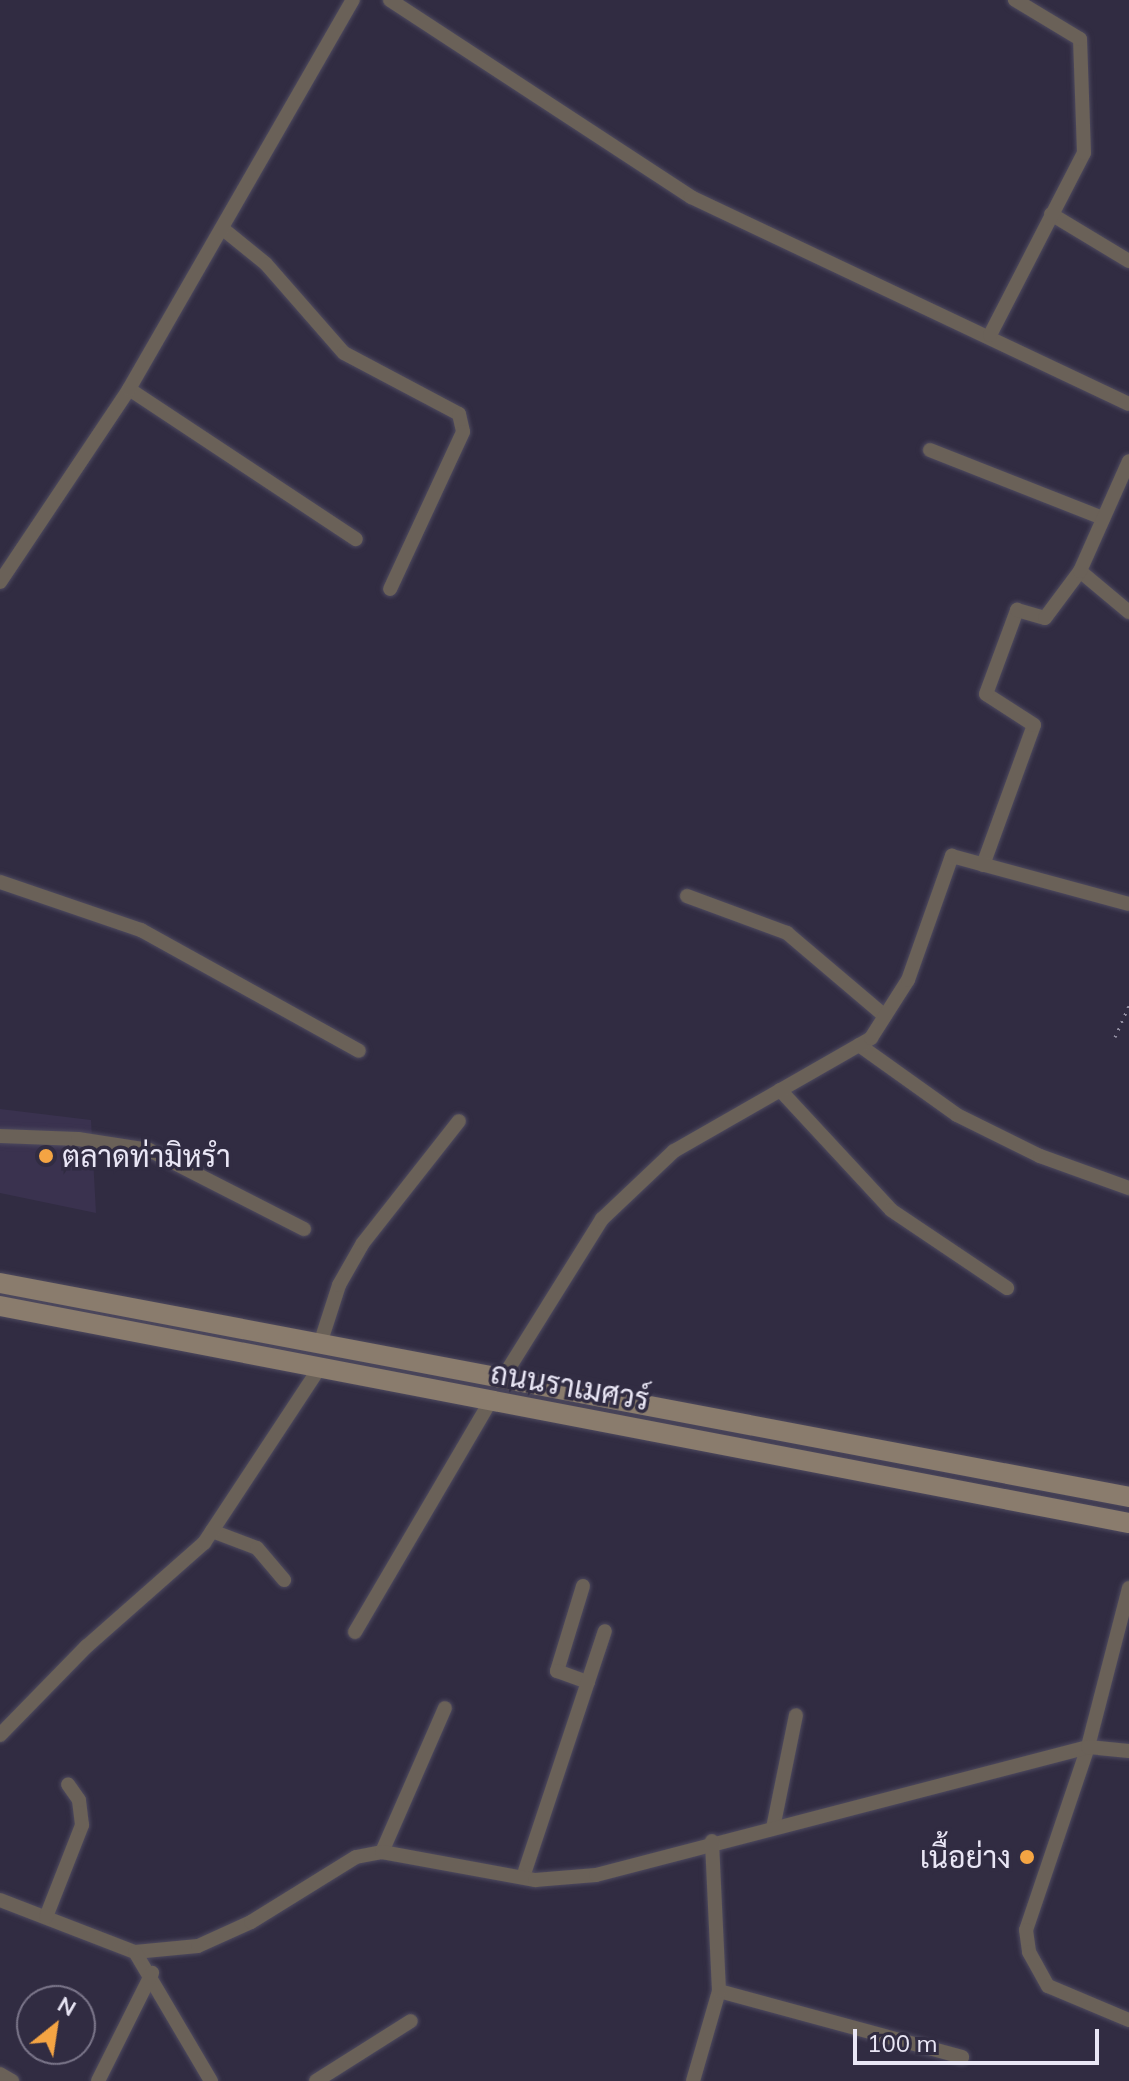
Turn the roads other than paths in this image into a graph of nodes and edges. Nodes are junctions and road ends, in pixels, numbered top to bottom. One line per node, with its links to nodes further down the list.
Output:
1 (353, 0): 5 (street)
2 (390, 0): 7 (street)
3 (1015, 0): 4 (street)
4 (1051, 214): 6 (street); 7 (street)
5 (223, 229): 8 (street); 16 (street)
6 (1129, 261)
7 (990, 335): 9 (street)
8 (129, 389): 13 (street); 15 (street)
9 (1129, 404)
10 (930, 450): 12 (street)
11 (1129, 461): 12 (street)
12 (1103, 518): 14 (street)
13 (356, 539)
14 (1080, 571): 17 (street); 18 (street)
15 (0, 582)
16 (390, 589)
17 (1129, 612)
18 (983, 865): 21 (street); 22 (street)
19 (0, 882): 24 (street)
20 (687, 896): 22 (street)
21 (1129, 904)
22 (885, 1016): 23 (street)
23 (859, 1045): 25 (street); 28 (street)
24 (359, 1051)
25 (780, 1090): 31 (street); 35 (street)
26 (459, 1121): 33 (street)
27 (0, 1136): 29 (street)
28 (1129, 1188)
29 (304, 1229)
30 (0, 1283): 33 (main road, ถนนราเมศวร์)
31 (1007, 1288)
32 (0, 1306): 34 (main road, ถนนราเมศวร์)
33 (320, 1344): 35 (main road, ถนนราเมศวร์)
34 (318, 1370): 36 (main road, ถนนราเมศวร์); 39 (street)
35 (502, 1379): 37 (main road, ถนนราเมศวร์)
36 (490, 1402): 38 (main road, ถนนราเมศวร์); 44 (street)
37 (1129, 1497)
38 (1129, 1523)
39 (212, 1531): 40 (street); 48 (street)
40 (284, 1580)
41 (583, 1586): 45 (street)
42 (1129, 1588): 49 (street)
43 (605, 1631): 45 (street)
44 (355, 1632)
45 (588, 1682): 55 (street)
46 (445, 1708): 54 (street)
47 (796, 1715): 52 (street)
48 (0, 1735)
49 (1088, 1747): 50 (street); 52 (street); 61 (street)
50 (1129, 1751)
51 (68, 1784): 57 (street)
52 (773, 1828): 53 (street)
53 (712, 1841): 55 (street); 60 (street)
54 (382, 1852): 55 (street); 58 (street)
55 (523, 1877)
56 (0, 1900): 57 (street)
57 (46, 1917): 58 (street)
58 (135, 1952): 59 (street)
59 (152, 1973): 66 (street); 67 (street)
60 (719, 1991): 63 (street); 69 (street)
61 (1129, 2020)
62 (411, 2021): 68 (street)
63 (962, 2057)
64 (0, 2074): 65 (street)
65 (12, 2081)
66 (98, 2081)
67 (211, 2081)
68 (316, 2081)
69 (693, 2081)

